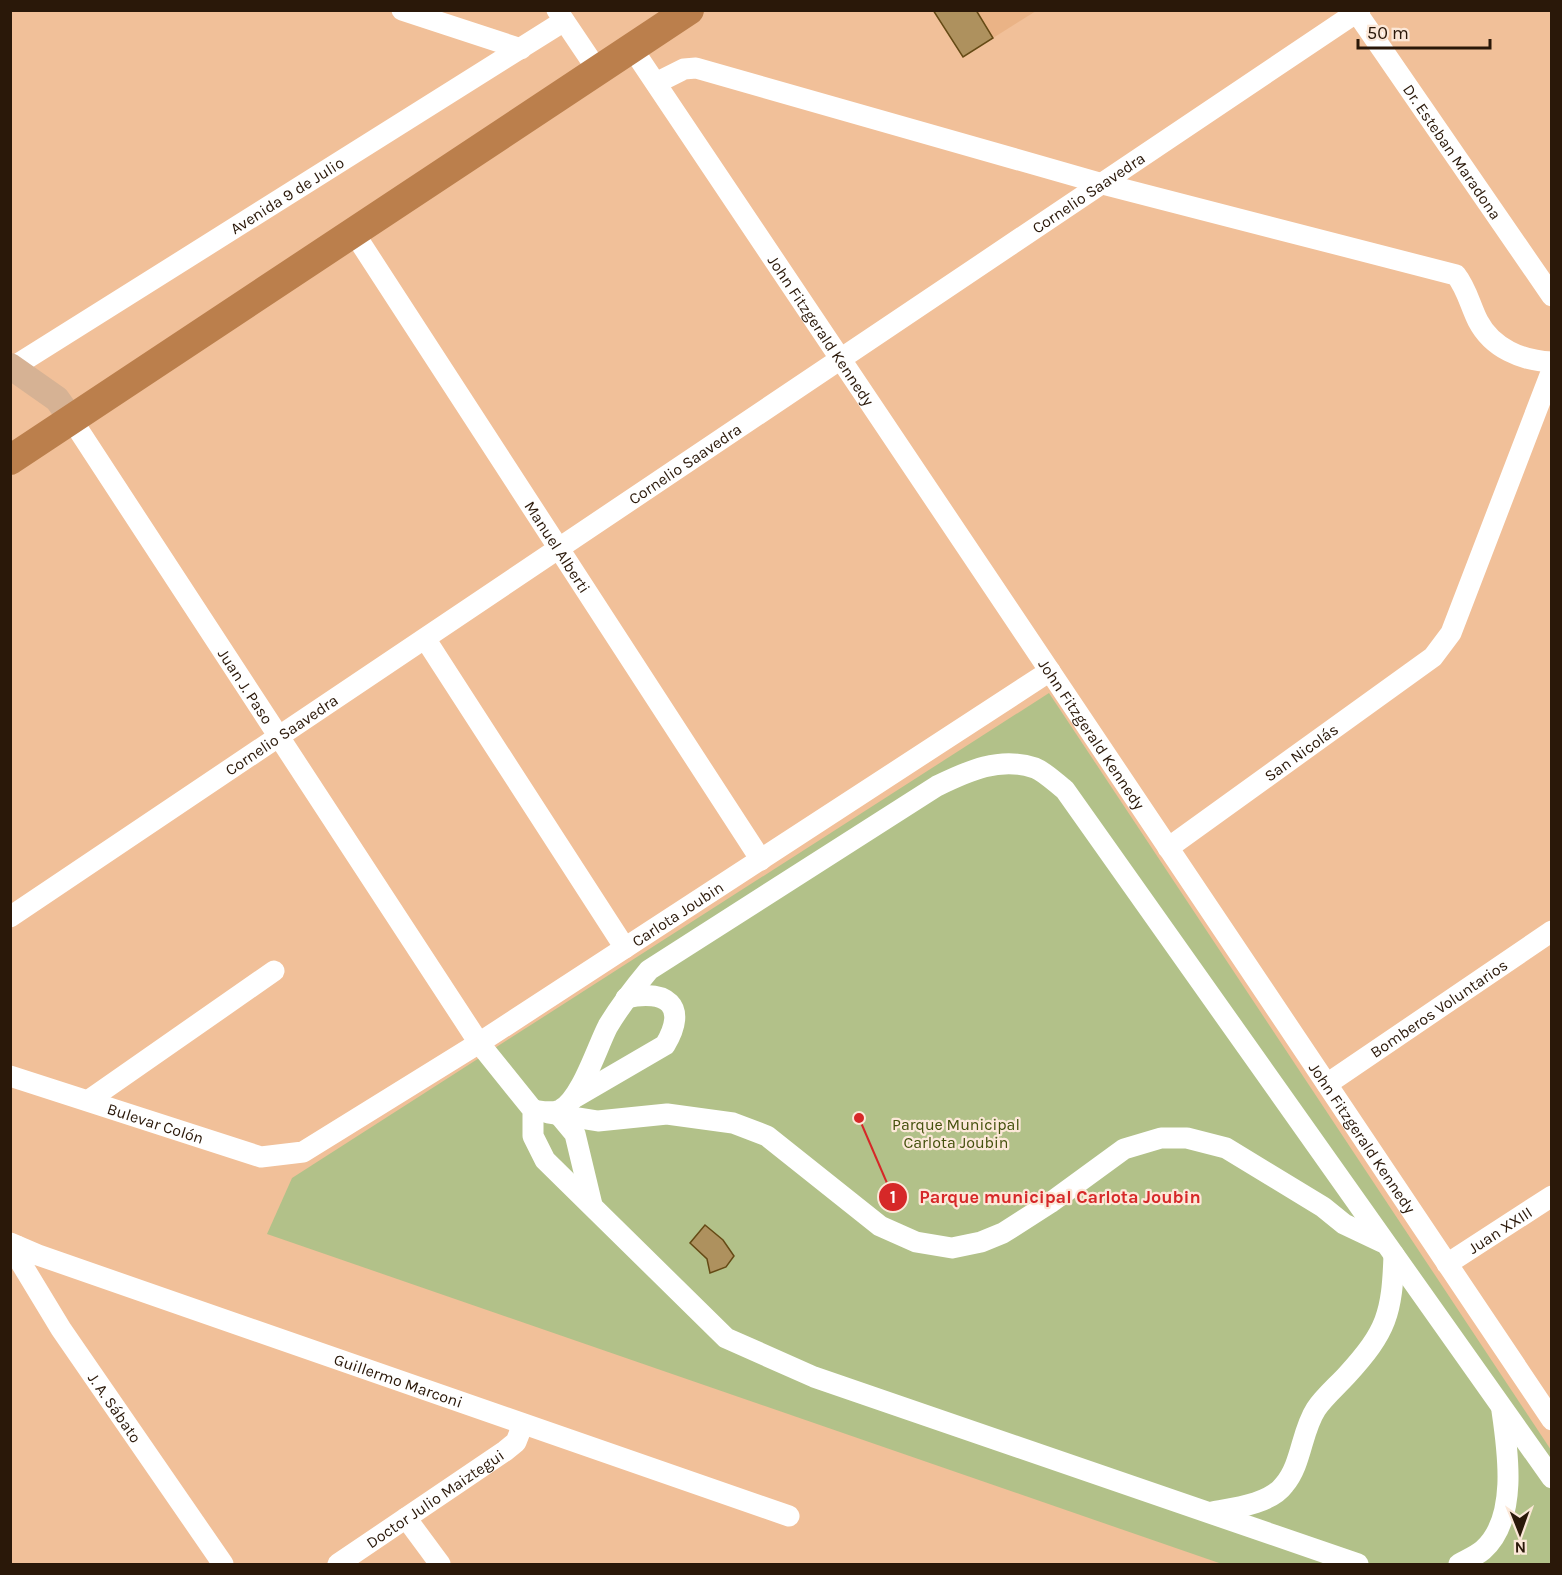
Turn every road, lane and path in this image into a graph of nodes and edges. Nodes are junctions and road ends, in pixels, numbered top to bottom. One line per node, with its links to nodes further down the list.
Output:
1 (402, 10): 6 (street)
2 (689, 10): 5 (highway)
3 (1357, 11): 9 (street, Cornelio Saavedra); 11 (street, Dr. Esteban Maradona)
4 (560, 16): 6 (street, Avenida 9 de Julio); 7 (street)
5 (632, 48): 7 (highway); 8 (street, John Fitzgerald Kennedy)
6 (521, 49): 14 (street, Avenida 9 de Julio)
7 (598, 71): 10 (highway)
8 (656, 83): 9 (street); 12 (street, John Fitzgerald Kennedy)
9 (1103, 184): 12 (street, Cornelio Saavedra); 13 (street)
10 (354, 233): 16 (highway); 18 (street, Manuel Alberti)
11 (1550, 295)
12 (842, 361): 18 (street, Cornelio Saavedra); 20 (street, John Fitzgerald Kennedy)
13 (1551, 362)
14 (11, 368): 16 (main road)
15 (1551, 370): 22 (street, San Nicolás)
16 (72, 420): 17 (highway); 21 (street, Juan J. Paso)
17 (10, 460)
18 (559, 550): 19 (street, Cornelio Saavedra); 23 (street, Manuel Alberti)
19 (426, 640): 21 (street, Cornelio Saavedra); 26 (street)
20 (1050, 671): 22 (street, John Fitzgerald Kennedy); 23 (street, Carlota Joubin)
21 (281, 737): 24 (street, Cornelio Saavedra); 29 (street, Juan J. Paso)
22 (1168, 848): 31 (street, John Fitzgerald Kennedy)
23 (760, 860): 26 (street, Carlota Joubin)
24 (10, 917)
25 (1551, 931): 31 (street, Bomberos Voluntarios)
26 (625, 948): 29 (street, Carlota Joubin)
27 (274, 971): 32 (street)
28 (626, 998): 33 (street); 33 (street); 38 (street)
29 (479, 1043): 33 (street, Juan J. Paso); 34 (street, Carlota Joubin)
30 (10, 1076): 32 (street, Bulevar Colón)
31 (1327, 1084): 39 (street, John Fitzgerald Kennedy)
32 (89, 1100): 34 (street, Bulevar Colón)
33 (553, 1110): 36 (street, Juan J. Paso); 36 (street); 38 (street)
34 (303, 1152)
35 (1551, 1196): 39 (street, Juan XXIII)
36 (593, 1208): 44 (street)
37 (14, 1244): 42 (street, Guillermo Marconi); 47 (street, J. A. Sábato)
38 (1389, 1249): 40 (street); 44 (street)
39 (1447, 1264): 41 (street, John Fitzgerald Kennedy)
40 (1501, 1407): 43 (street); 51 (street)
41 (1551, 1420)
42 (523, 1424): 45 (street, Guillermo Marconi); 46 (street, Doctor Julio Maiztegui)
43 (1551, 1478)
44 (1209, 1512): 50 (street)
45 (789, 1516)
46 (406, 1518): 48 (street, Doctor Julio Maiztegui); 49 (street)
47 (223, 1564)
48 (338, 1564)
49 (440, 1564)
50 (1358, 1564)
51 (1459, 1564)

